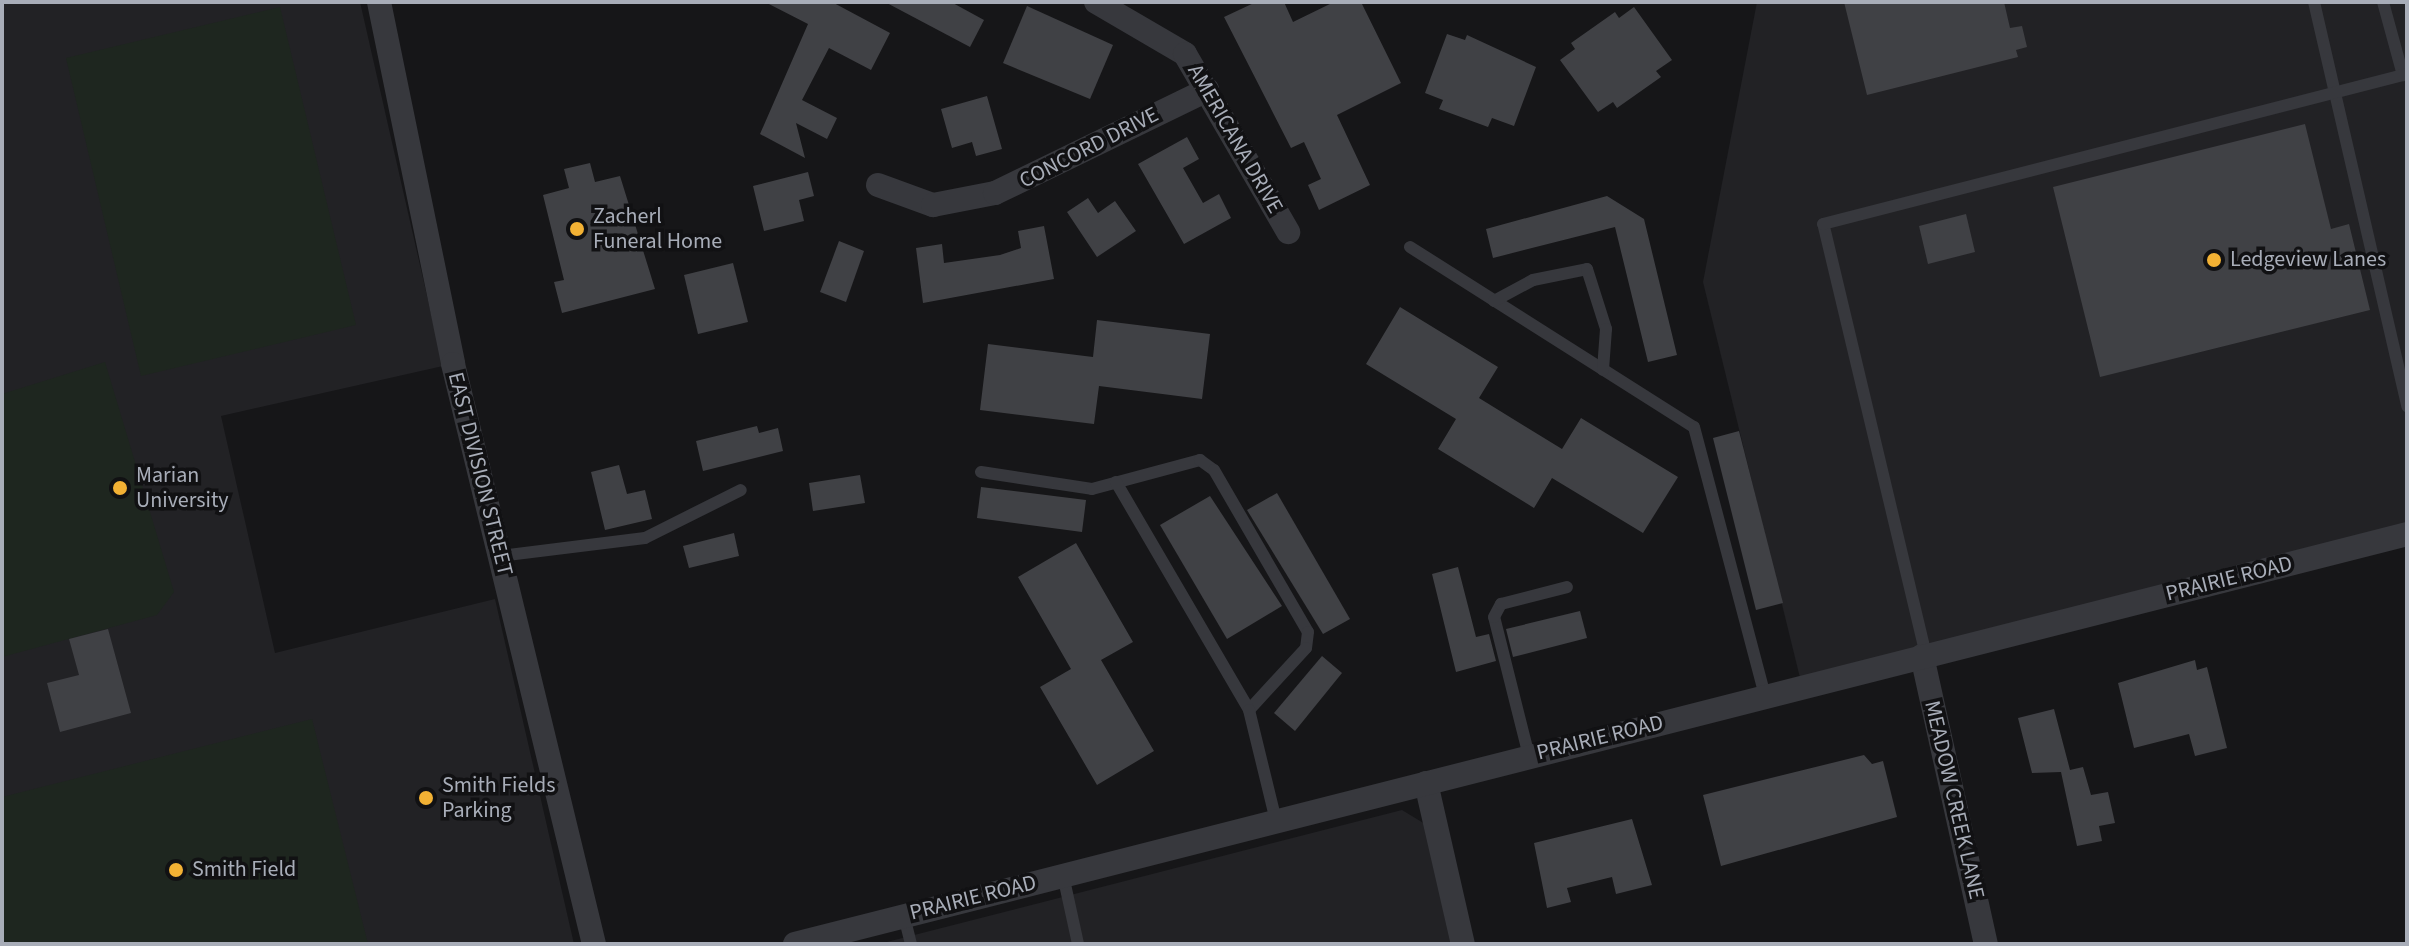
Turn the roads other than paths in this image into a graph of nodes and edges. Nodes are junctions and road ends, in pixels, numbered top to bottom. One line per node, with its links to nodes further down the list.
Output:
1 (379, 2): 18 (street, EAST DIVISION STREET)
2 (1096, 2): 6 (street, AMERICANA DRIVE)
3 (2314, 2): 7 (lane)
4 (2383, 2): 5 (lane)
5 (2405, 75): 7 (lane)
6 (1207, 90): 8 (street, CONCORD DRIVE); 9 (street, AMERICANA DRIVE)
7 (2335, 94): 13 (lane); 20 (lane)
8 (878, 185)
9 (1288, 232)
10 (1410, 247): 11 (lane)
11 (1494, 301): 12 (lane); 12 (lane)
12 (1603, 370): 21 (lane)
13 (2407, 406)
14 (981, 472): 15 (lane)
15 (1116, 482): 22 (lane); 22 (lane)
16 (741, 490): 18 (lane)
17 (2407, 534): 20 (street, PRAIRIE ROAD)
18 (500, 556): 28 (street, EAST DIVISION STREET)
19 (1567, 587): 23 (lane)
20 (1924, 655): 21 (street, PRAIRIE ROAD); 33 (street, MEADOW CREEK LANE)
21 (1765, 696): 23 (street, PRAIRIE ROAD)
22 (1249, 710): 25 (lane)
23 (1529, 756): 24 (street, PRAIRIE ROAD)
24 (1426, 783): 25 (street, PRAIRIE ROAD); 32 (street)
25 (1276, 821): 26 (street, PRAIRIE ROAD)
26 (1063, 875): 27 (street, PRAIRIE ROAD); 31 (lane)
27 (904, 916): 29 (street, PRAIRIE ROAD); 30 (lane)
28 (594, 944)
29 (795, 944)
30 (911, 944)
31 (1078, 944)
32 (1463, 944)
33 (1986, 944)

